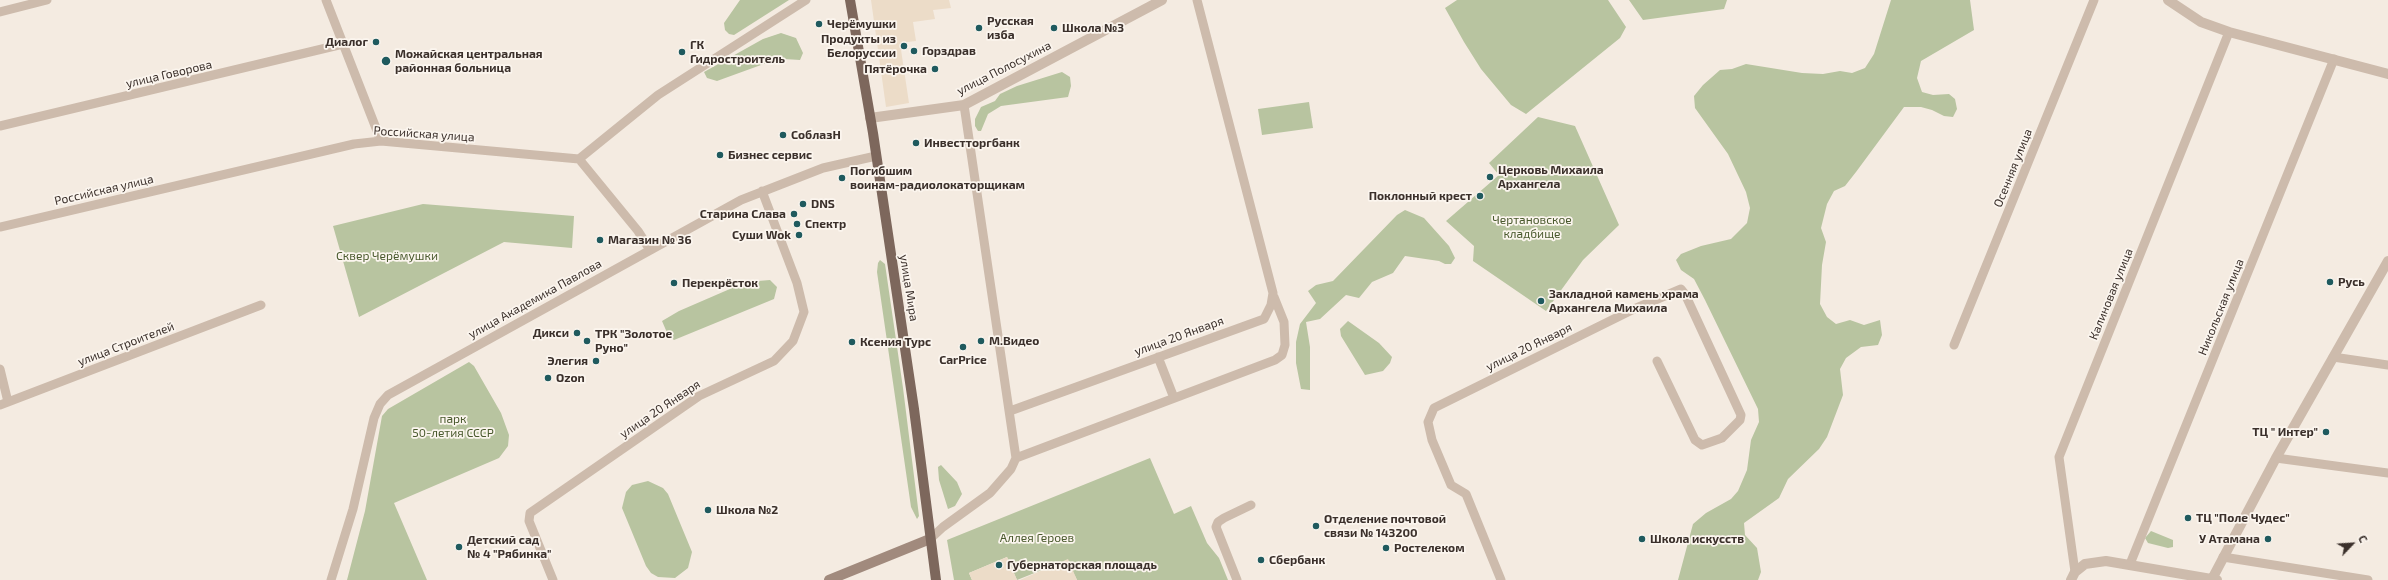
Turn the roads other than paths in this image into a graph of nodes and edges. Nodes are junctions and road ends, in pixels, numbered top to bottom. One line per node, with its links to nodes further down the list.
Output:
1 (47, 0): 9 (street)
2 (326, 0): 11 (street)
3 (806, 0): 19 (street)
4 (850, 0): 15 (main road, улица Мира)
5 (1162, 0): 14 (street, улица Полосухина)
6 (1197, 0): 24 (street)
7 (2094, 0): 26 (street, Осенняя улица)
8 (2168, 0): 10 (street)
9 (0, 12)
10 (2229, 32): 12 (street); 42 (street, Калиновая улица)
11 (343, 44): 16 (street, улица Говорова); 17 (street)
12 (2334, 59): 13 (street); 41 (street, Никольская улица)
13 (2388, 74)
14 (964, 105): 15 (street, улица Полосухина); 34 (street)
15 (870, 118): 18 (main road, улица Мира)
16 (0, 126)
17 (381, 141): 19 (street, Российская улица); 21 (street, Российская улица)
18 (876, 156): 20 (street, улица Академика Павлова); 39 (main road, улица Мира)
19 (579, 159): 22 (street)
20 (762, 191): 22 (street, улица Академика Павлова); 44 (street, улица 20 Января)
21 (0, 227)
22 (650, 250): 43 (street, улица Академика Павлова)
23 (2388, 261): 28 (street)
24 (1274, 297): 27 (street, улица 20 Января); 32 (street)
25 (261, 304): 33 (street, улица Строителей)
26 (1954, 345)
27 (1158, 357): 32 (street); 34 (street, улица 20 Января)
28 (2333, 357): 30 (street); 36 (street)
29 (1657, 361): 48 (street, улица 20 Января)
30 (2388, 366)
31 (0, 369): 33 (street)
32 (1174, 398): 35 (street)
33 (4, 403)
34 (1010, 411): 35 (street)
35 (1016, 458): 39 (street)
36 (2276, 458): 37 (street); 40 (street)
37 (2388, 473)
38 (1251, 505): 47 (street)
39 (930, 539): 45 (main road); 46 (main road, улица Мира)
40 (2223, 558): 49 (street); 50 (street)
41 (2130, 564): 42 (street); 49 (street)
42 (2073, 576)
43 (331, 580)
44 (553, 580)
45 (829, 580)
46 (936, 580)
47 (1237, 580)
48 (1501, 580)
49 (2214, 580)
50 (2368, 580)

